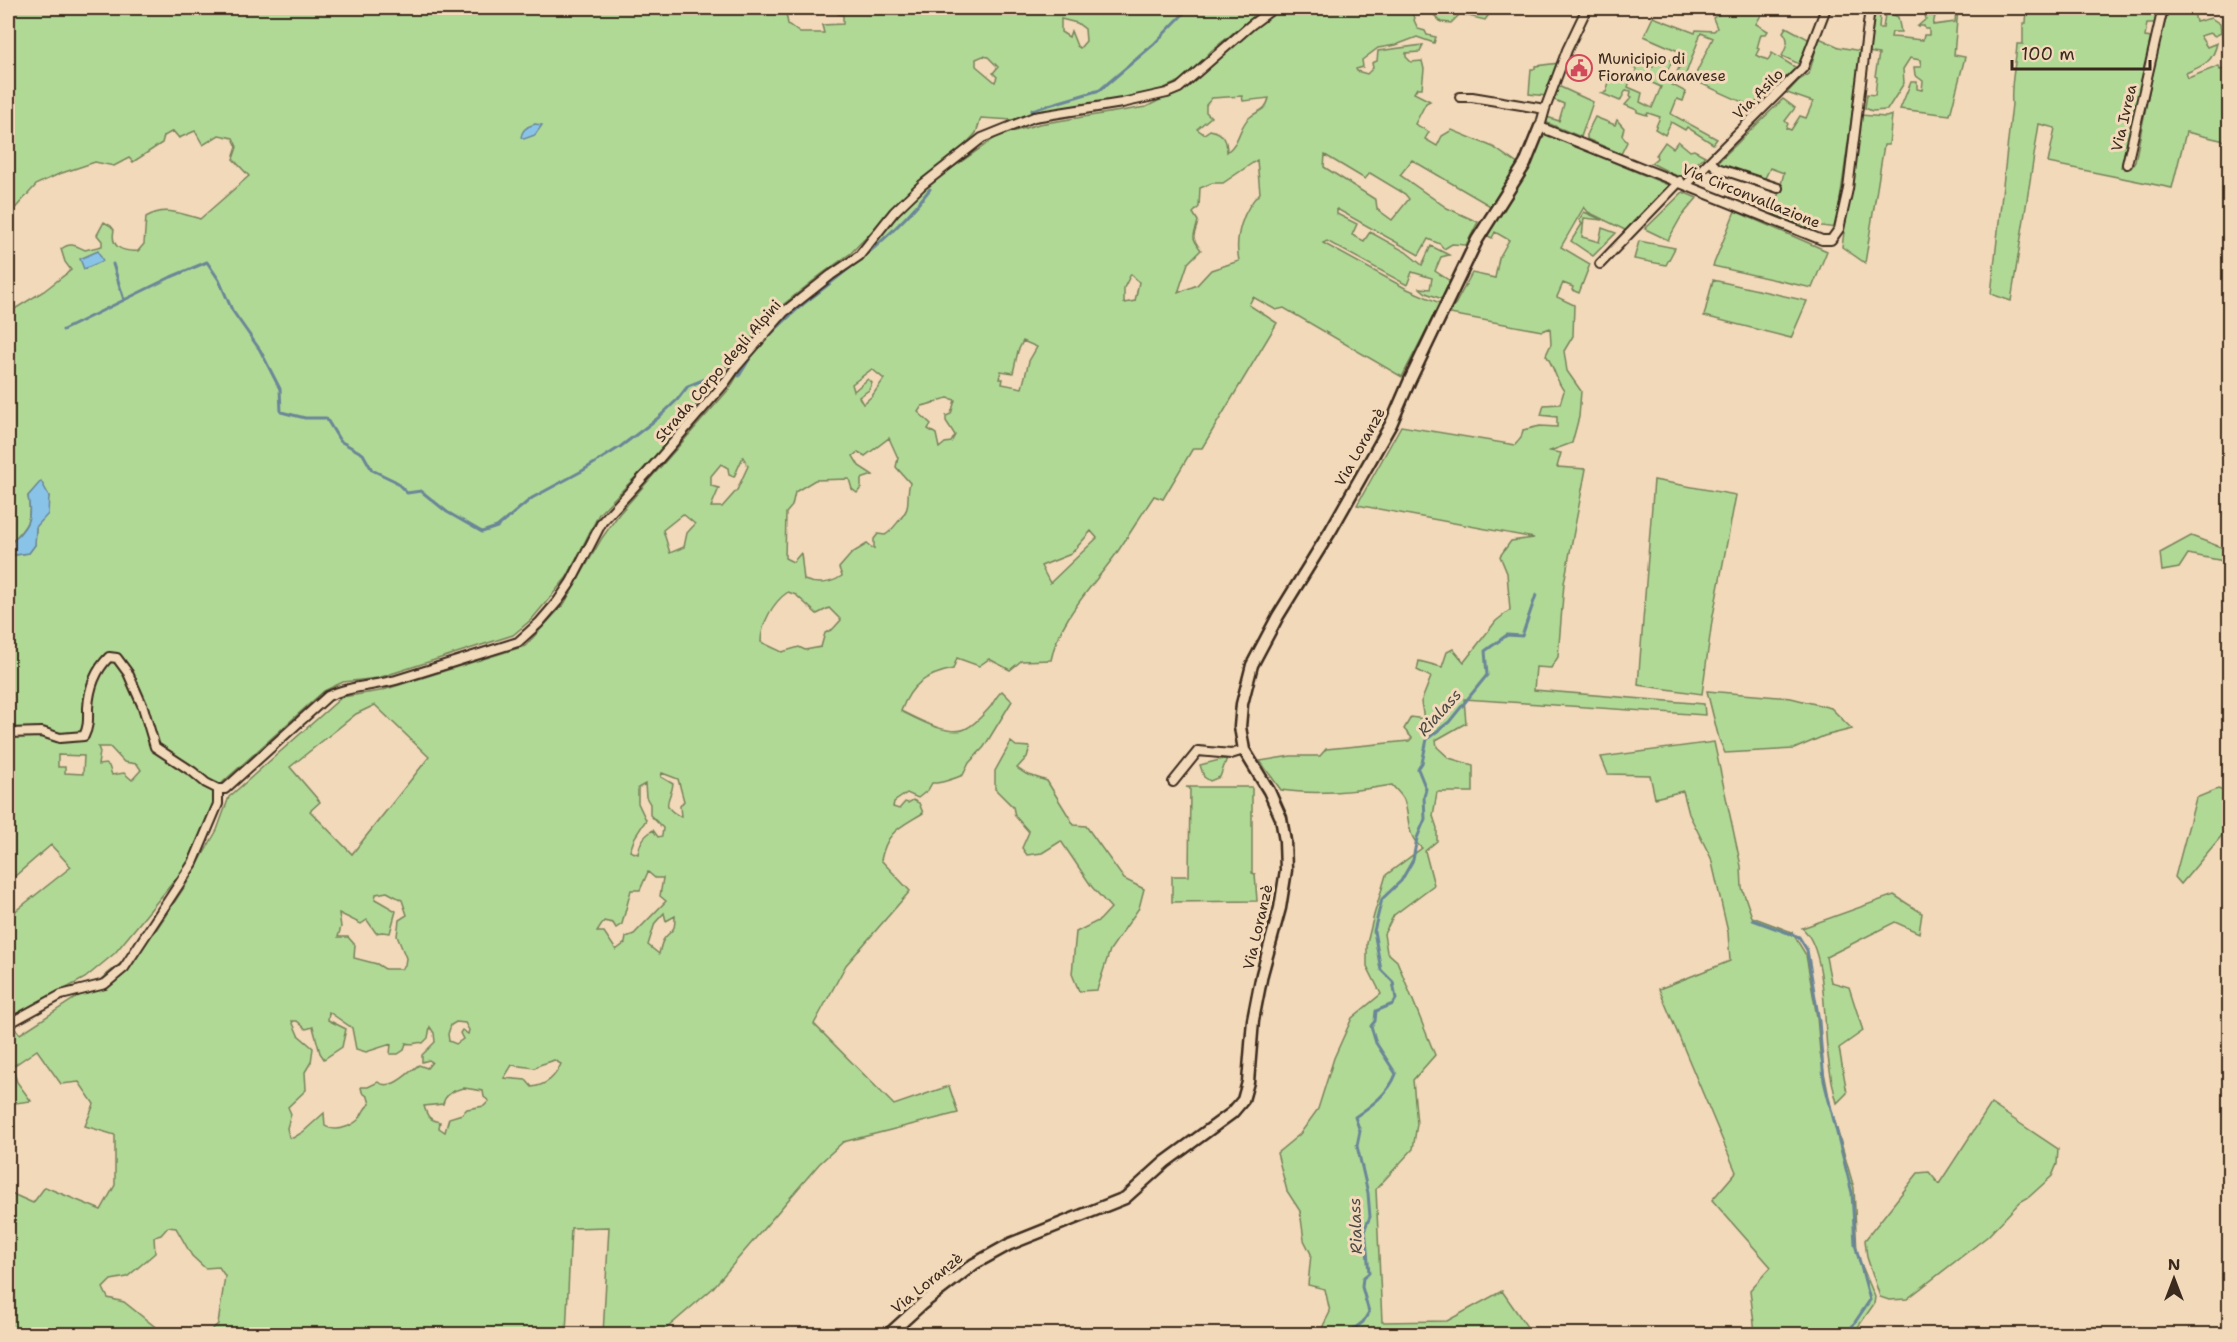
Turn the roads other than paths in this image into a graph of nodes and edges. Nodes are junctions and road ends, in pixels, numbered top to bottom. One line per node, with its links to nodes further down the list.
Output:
1 (1274, 8): 17 (street, Strada Corpo degli Alpini)
2 (1587, 8): 7 (street)
3 (1826, 8): 9 (street, Via Asilo)
4 (1870, 8): 11 (street, Via Circonvallazione)
5 (2163, 8): 10 (street, Via Ivrea)
6 (1460, 97): 7 (street)
7 (1545, 108): 8 (street)
8 (1540, 127): 11 (street, Via Circonvallazione); 15 (street, Via Loranzè)
9 (1710, 161): 11 (street, Via Asilo); 12 (street)
10 (2127, 164)
11 (1683, 183): 13 (street, Via Asilo)
12 (1778, 188)
13 (1599, 264)
14 (8, 733): 17 (street)
15 (1244, 750): 16 (street); 19 (street, Via Loranzè)
16 (1173, 782)
17 (218, 789): 18 (street)
18 (8, 1024)
19 (889, 1335)

